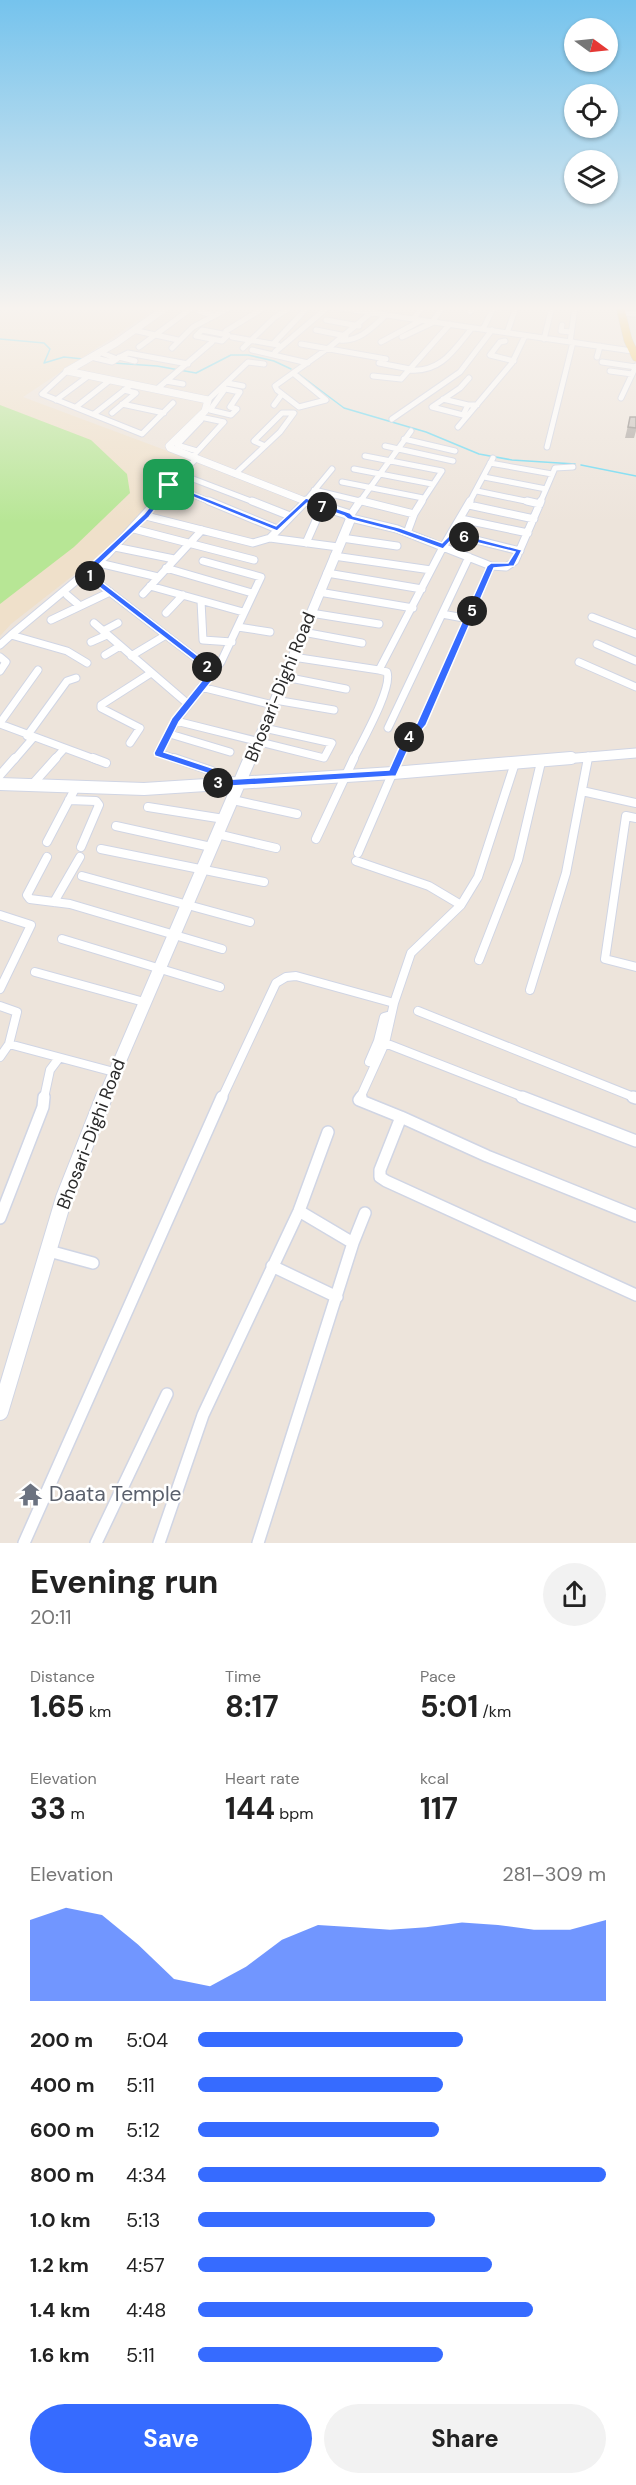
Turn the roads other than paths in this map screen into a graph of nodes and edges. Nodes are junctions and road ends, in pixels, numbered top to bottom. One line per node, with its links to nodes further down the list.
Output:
1 (58, 379): 26 (street)
2 (84, 379): 26 (street)
3 (100, 379): 13 (street)
4 (169, 379): 14 (street)
5 (232, 379): 19 (street)
6 (283, 379): 22 (street)
7 (300, 379): 22 (street)
8 (450, 379): 37 (street)
9 (469, 379): 25 (street)
10 (499, 379): 32 (street)
11 (563, 379): 43 (street)
12 (630, 379): 24 (street)
13 (109, 381): 17 (street); 33 (street)
14 (166, 381): 15 (street); 20 (street)
15 (183, 384)
16 (213, 384): 23 (street)
17 (131, 385): 20 (street); 21 (street)
18 (243, 386): 19 (street)
19 (224, 387): 19 (street); 27 (street)
20 (157, 389): 23 (street)
21 (124, 390): 29 (street); 36 (street)
22 (282, 394): 30 (street)
23 (197, 397): 27 (street)
24 (621, 398)
25 (443, 399): 31 (street); 31 (street)
26 (56, 400): 33 (street)
27 (208, 400): 46 (street)
28 (173, 403): 35 (street)
29 (122, 404): 34 (street); 35 (street)
30 (274, 405)
31 (468, 405): 32 (street)
32 (477, 405): 38 (street)
33 (76, 407): 36 (street)
34 (112, 413)
35 (164, 413): 36 (street)
36 (93, 414)
37 (392, 419)
38 (458, 427)
39 (411, 431): 40 (street)
40 (404, 439): 44 (street); 45 (street)
41 (265, 446): 41 (street); 54 (street)
42 (385, 446): 44 (street)
43 (547, 447)
44 (397, 449): 48 (street); 49 (street)
45 (455, 451)
46 (195, 456): 46 (street); 53 (street); 54 (street)
47 (365, 456): 48 (street)
48 (389, 461): 55 (street); 59 (street)
49 (453, 461)
50 (573, 467): 56 (street)
51 (332, 469): 63 (street)
52 (354, 469): 55 (street)
53 (180, 474): 60 (street); 73 (street)
54 (236, 474): 66 (street)
55 (382, 474): 59 (street); 61 (street)
56 (552, 474): 57 (street); 62 (street)
57 (484, 477): 62 (street); 64 (street)
58 (342, 482): 61 (street)
59 (432, 484): 65 (street)
60 (169, 485): 72 (street); 78 (street)
61 (372, 488): 65 (street); 67 (street)
62 (546, 489): 68 (street)
63 (314, 490): 66 (street); 67 (street)
64 (477, 491): 68 (street); 69 (street)
65 (423, 498): 71 (street)
66 (306, 501): 70 (street); 73 (street)
67 (362, 502): 71 (street); 74 (street)
68 (540, 504): 76 (street)
69 (469, 505): 75 (street); 76 (street)
70 (322, 507): 74 (street); 84 (street)
71 (414, 514): 80 (street)
72 (146, 516): 77 (street); 79 (street)
73 (290, 516): 78 (street)
74 (350, 517): 80 (street); 88 (street, Bhosari-Dighi Road)
75 (461, 519): 81 (street); 82 (street)
76 (534, 519): 81 (street)
77 (134, 529): 85 (street); 87 (street)
78 (277, 529): 83 (street)
79 (202, 530): 83 (street); 85 (street)
80 (407, 533): 89 (street)
81 (528, 533): 90 (street)
82 (453, 534): 89 (street); 90 (street)
83 (270, 537): 84 (street)
84 (306, 543): 88 (street)
85 (189, 544): 92 (street); 93 (street)
86 (397, 546): 88 (street)
87 (115, 547): 92 (street); 95 (street)
88 (338, 547): 98 (street); 100 (street, Bhosari-Dighi Road)
89 (443, 547): 91 (street); 98 (street)
90 (520, 551): 96 (street)
91 (469, 557): 96 (street); 116 (street)
92 (174, 560): 97 (street)
93 (254, 560)
94 (203, 561): 106 (street)
95 (99, 562): 99 (street); 101 (street)
96 (491, 566): 118 (street)
97 (166, 568): 101 (street); 106 (street)
98 (431, 570): 103 (street)
99 (85, 573): 104 (street); 128 (street)
100 (327, 573): 103 (street); 105 (street, Bhosari-Dighi Road)
101 (158, 578): 102 (street)
102 (150, 586): 107 (street); 109 (street)
103 (422, 589): 112 (street)
104 (111, 592): 111 (street); 129 (street)
105 (319, 592): 112 (street); 114 (street, Bhosari-Dighi Road)
106 (252, 593): 113 (street)
107 (143, 594)
108 (67, 595): 111 (street)
109 (183, 595): 110 (street); 115 (street)
110 (201, 601): 113 (street); 131 (street)
111 (80, 606): 119 (street)
112 (413, 608): 144 (street)
113 (243, 612): 123 (street)
114 (311, 612): 122 (street); 125 (street, Bhosari-Dighi Road)
115 (166, 613)
116 (442, 614): 118 (street); 159 (street)
117 (592, 617): 127 (street)
118 (469, 619): 171 (street)
119 (51, 620)
120 (94, 623): 126 (street)
121 (118, 623): 126 (street)
122 (379, 624)
123 (238, 627): 124 (street); 131 (street)
124 (270, 632)
125 (303, 632): 132 (street); 139 (street, Bhosari-Dighi Road)
126 (105, 633): 130 (street); 135 (street)
127 (636, 634)
128 (11, 635): 134 (street); 142 (street)
129 (166, 635): 137 (street); 146 (street)
130 (91, 642)
131 (232, 642): 146 (street)
132 (362, 644)
133 (597, 644): 140 (street)
134 (0, 645)
135 (120, 646): 136 (street); 137 (street)
136 (105, 655)
137 (131, 656): 147 (street)
138 (0, 657): 145 (street)
139 (293, 657): 144 (street); 148 (street, Bhosari-Dighi Road)
140 (636, 661)
141 (579, 662): 151 (street)
142 (87, 663)
143 (38, 670): 157 (street)
144 (379, 670): 173 (street)
145 (0, 671)
146 (214, 672): 150 (street)
147 (151, 673): 154 (street); 162 (street)
148 (285, 677): 152 (street); 153 (street, Bhosari-Dighi Road)
149 (76, 678): 161 (street)
150 (201, 687): 153 (street); 154 (street)
151 (636, 687)
152 (346, 689)
153 (274, 703): 155 (street); 158 (street, Bhosari-Dighi Road)
154 (188, 704): 156 (street)
155 (334, 711)
156 (176, 721): 160 (street); 163 (street)
157 (0, 724): 161 (street)
158 (264, 728): 163 (street, Bhosari-Dighi Road); 163 (street)
159 (388, 728)
160 (170, 734): 165 (street); 175 (street)
161 (30, 737): 164 (street); 172 (street)
162 (130, 743)
163 (257, 743): 174 (street, Bhosari-Dighi Road)
164 (64, 749): 169 (street); 177 (street)
165 (230, 752)
166 (636, 753): 167 (street)
167 (588, 756): 168 (street); 179 (street)
168 (541, 762): 170 (street); 209 (street)
169 (106, 763)
170 (515, 763): 171 (street); 203 (street)
171 (393, 773): 173 (street); 203 (street)
172 (0, 775)
173 (347, 775): 174 (street); 190 (street)
174 (241, 781): 175 (street); 181 (street, Bhosari-Dighi Road)
175 (215, 783): 178 (street)
176 (0, 784): 177 (street)
177 (31, 786): 178 (street)
178 (76, 788): 180 (street)
179 (582, 791): 182 (street); 215 (street)
180 (69, 800): 191 (street); 192 (street)
181 (233, 800): 184 (street); 187 (street, Bhosari-Dighi Road)
182 (632, 802): 185 (street)
183 (148, 807): 187 (street)
184 (297, 814)
185 (626, 816): 186 (street); 211 (street)
186 (636, 818)
187 (224, 819): 189 (street, Bhosari-Dighi Road)
188 (116, 826): 193 (street)
189 (217, 834): 193 (street, Bhosari-Dighi Road); 194 (street)
190 (316, 839)
191 (47, 842)
192 (81, 847)
193 (211, 847): 198 (street, Bhosari-Dighi Road)
194 (276, 848)
195 (101, 849): 198 (street)
196 (80, 857): 201 (street)
197 (47, 858): 201 (street)
198 (201, 870): 200 (street); 202 (street, Bhosari-Dighi Road)
199 (82, 876): 202 (street)
200 (264, 882)
201 (54, 902): 206 (street)
202 (186, 904): 205 (street); 206 (street, Bhosari-Dighi Road)
203 (461, 905): 217 (street)
204 (0, 915): 214 (street)
205 (250, 922)
206 (173, 934): 208 (street); 210 (street, Bhosari-Dighi Road)
207 (62, 939): 210 (street)
208 (222, 949)
209 (479, 960)
210 (159, 967): 213 (street); 216 (street, Bhosari-Dighi Road)
211 (636, 967)
212 (35, 972): 216 (street)
213 (220, 987)
214 (0, 989)
215 (530, 990)
216 (144, 1002): 226 (street, Bhosari-Dighi Road)
217 (394, 1003): 220 (street); 243 (street)
218 (0, 1006): 222 (street)
219 (418, 1011): 227 (street)
220 (391, 1015): 221 (street); 225 (street)
221 (385, 1043): 228 (street); 230 (street)
222 (9, 1044): 223 (street); 224 (street)
223 (0, 1057)
224 (59, 1058): 226 (street); 234 (street)
225 (369, 1062)
226 (114, 1072): 236 (street, Bhosari-Dighi Road)
227 (636, 1098)
228 (401, 1117): 233 (street); 239 (street)
229 (328, 1132): 231 (street)
230 (636, 1142)
231 (298, 1210): 235 (street); 238 (street)
232 (365, 1213): 235 (street)
233 (636, 1216)
234 (0, 1218)
235 (353, 1242): 240 (street)
236 (49, 1251): 237 (street); 242 (street, Bhosari-Dighi Road)
237 (93, 1263)
238 (273, 1266): 240 (street); 245 (street)
239 (636, 1295)
240 (337, 1297): 246 (street)
241 (167, 1394): 244 (street)
242 (0, 1412)
243 (24, 1543)
244 (96, 1543)
245 (159, 1543)
246 (258, 1543)

